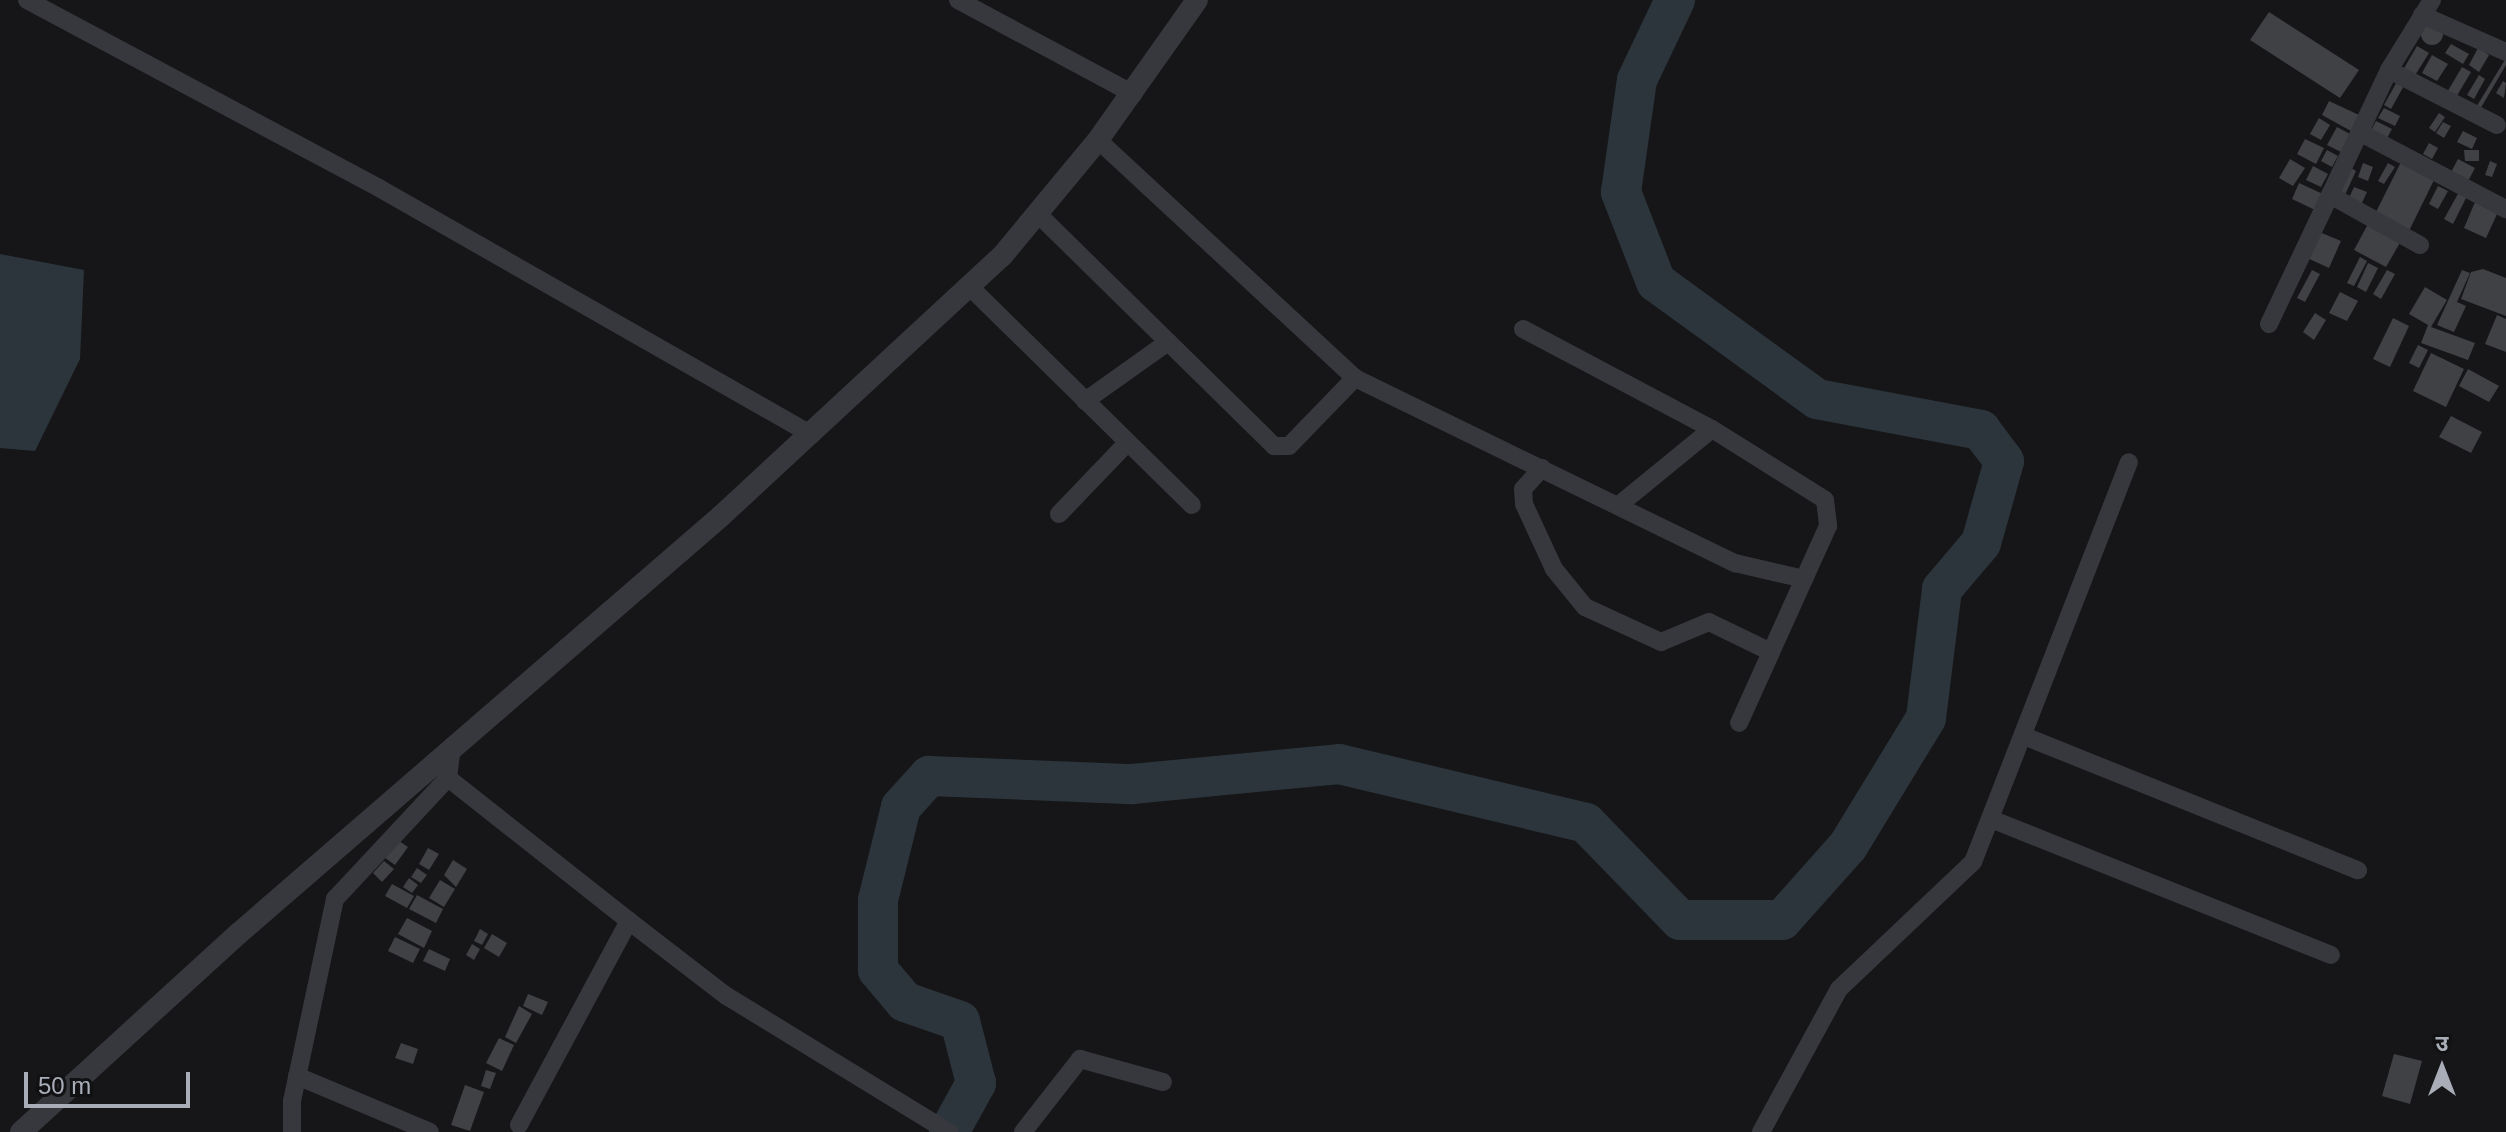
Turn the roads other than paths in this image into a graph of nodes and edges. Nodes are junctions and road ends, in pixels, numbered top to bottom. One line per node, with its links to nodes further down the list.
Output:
1 (27, 0): 22 (street)
2 (958, 0): 7 (street)
3 (1197, 0): 7 (street)
4 (2427, 8): 5 (street); 6 (street)
5 (2506, 52)
6 (2389, 70): 8 (street); 9 (street)
7 (1133, 94): 10 (street)
8 (2497, 125)
9 (2361, 133): 11 (street); 12 (street)
10 (1098, 140): 13 (street); 19 (street)
11 (2330, 195): 14 (street); 16 (street)
12 (2506, 209)
13 (1039, 215): 15 (street); 18 (street)
14 (2420, 245)
15 (970, 287): 20 (street); 22 (street)
16 (2269, 324)
17 (1523, 329): 21 (street)
18 (1168, 342): 19 (street); 20 (street)
19 (1355, 378): 25 (street)
20 (1085, 401): 23 (street)
21 (1712, 429): 27 (street); 29 (street)
22 (812, 435): 33 (street)
23 (1127, 443): 26 (street); 28 (street)
24 (2129, 462): 32 (street)
25 (1542, 468): 27 (street); 30 (street)
26 (1192, 505)
27 (1619, 505): 29 (street)
28 (1059, 514)
29 (1804, 579): 30 (street)
30 (1771, 652): 31 (street)
31 (1739, 723)
32 (2024, 736): 35 (street); 36 (street)
33 (452, 746): 34 (street); 43 (street)
34 (448, 778): 37 (street); 39 (street)
35 (1991, 819): 38 (street); 47 (street)
36 (2358, 870)
37 (629, 921): 41 (street); 42 (street)
38 (2331, 955)
39 (297, 1076): 44 (street); 45 (street)
40 (1163, 1082): 46 (street)
41 (519, 1125)
42 (942, 1131)
43 (21, 1132)
44 (292, 1132)
45 (430, 1132)
46 (1023, 1132)
47 (1761, 1132)

